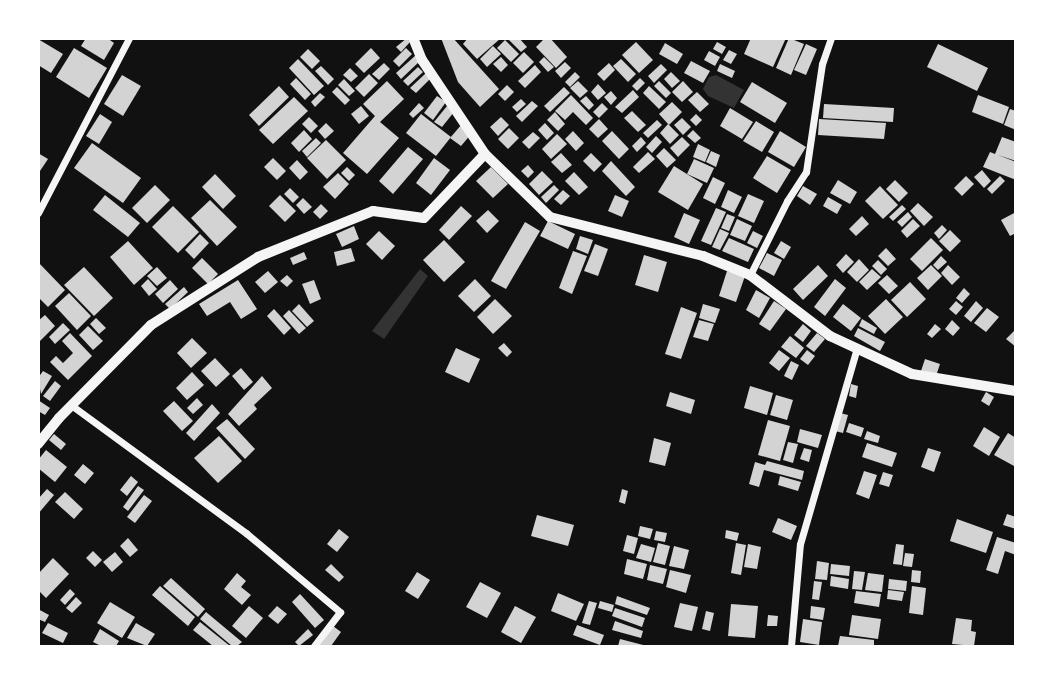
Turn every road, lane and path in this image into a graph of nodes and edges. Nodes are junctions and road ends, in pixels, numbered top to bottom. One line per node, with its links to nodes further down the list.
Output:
1 (129, 38): 5 (street)
2 (413, 38): 4 (main road)
3 (831, 38): 6 (street)
4 (485, 154): 6 (street); 9 (main road)
5 (38, 213)
6 (750, 275): 7 (street)
7 (857, 348): 8 (street); 12 (street)
8 (1016, 390)
9 (71, 405): 10 (main road); 11 (street)
10 (38, 444)
11 (314, 646)
12 (792, 646)

